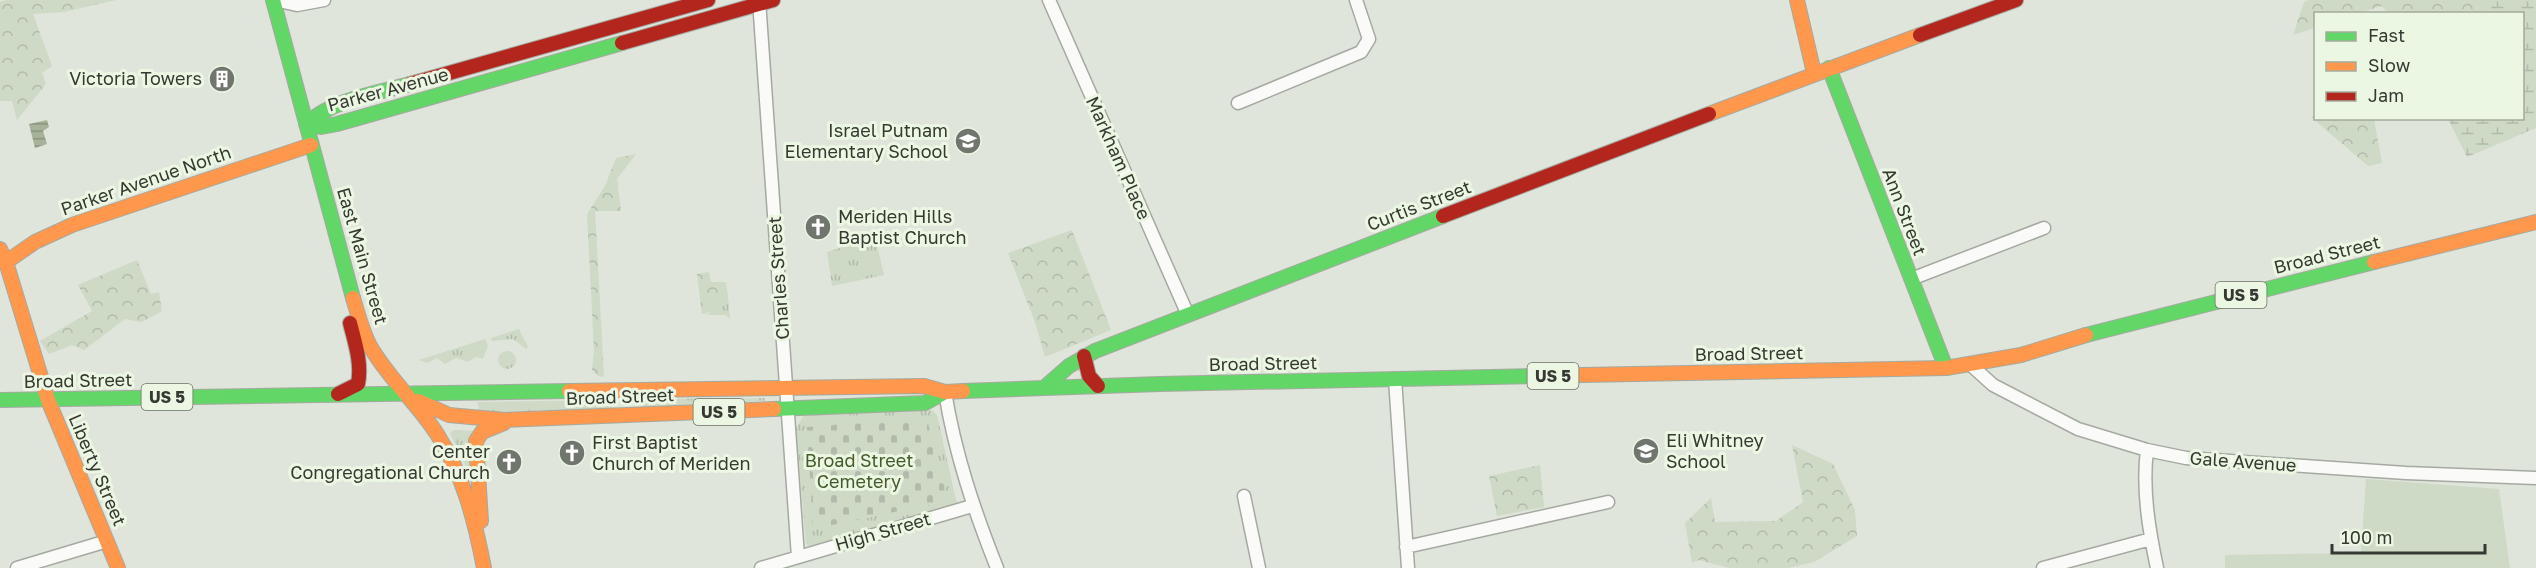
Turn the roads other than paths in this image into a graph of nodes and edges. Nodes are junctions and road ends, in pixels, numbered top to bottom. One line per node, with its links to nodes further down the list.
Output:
1 (273, 0): 2 (street); 14 (main road, East Main Street)
2 (324, 0)
3 (708, 0): 9 (main road, Parker Avenue)
4 (1049, 0): 21 (street, Markham Place)
5 (1356, 0): 13 (street)
6 (1797, 0): 12 (main road)
7 (2016, 0): 11 (main road, Curtis Street)
8 (764, 1): 10 (main road, Parker Avenue); 28 (street, Charles Street)
9 (587, 34): 10 (main road); 14 (main road, Parker Avenue)
10 (592, 52): 14 (main road, Parker Avenue)
11 (1829, 68): 12 (main road, Curtis Street); 19 (main road, Ann Street)
12 (1814, 73): 21 (main road, Curtis Street)
13 (1238, 103)
14 (306, 124): 15 (main road, East Main Street)
15 (311, 145): 18 (main road, Parker Avenue North); 20 (main road, East Main Street)
16 (2536, 222): 23 (main road, Broad Street / US 5)
17 (2044, 228): 19 (street)
18 (2, 259): 34 (main road, Liberty Street)
19 (1911, 279): 24 (main road, Ann Street)
20 (350, 290): 31 (main road, East Main Street); 32 (main road)
21 (1188, 315): 22 (main road, Curtis Street)
22 (1084, 356): 26 (main road); 27 (main road, Curtis Street)
23 (1972, 366): 24 (main road, Broad Street / US 5); 38 (street, Gale Avenue)
24 (1946, 368): 25 (main road, Broad Street / US 5)
25 (1395, 379): 26 (main road, Broad Street / US 5); 45 (street)
26 (1098, 386): 27 (main road, Broad Street / US 5)
27 (1045, 387): 30 (main road, Broad Street / US 5)
28 (786, 388): 29 (main road, Broad Street / US 5); 30 (main road, Broad Street / US 5); 35 (street, Charles Street)
29 (627, 390): 31 (main road, Broad Street / US 5); 36 (main road)
30 (945, 393): 35 (main road, Broad Street / US 5); 42 (street)
31 (408, 395): 32 (main road, Broad Street / US 5); 37 (main road, Broad Street / US 5); 46 (main road, East Main Street)
32 (336, 396): 34 (main road, Broad Street / US 5)
33 (0, 400): 34 (main road, Broad Street / US 5)
34 (48, 400): 44 (main road, Liberty Street)
35 (788, 409): 36 (main road, Broad Street / US 5); 47 (street, Charles Street)
36 (627, 415): 37 (main road, Broad Street / US 5)
37 (512, 419): 46 (main road)
38 (2147, 450): 39 (street, Gale Avenue); 43 (street)
39 (2536, 478)
40 (1244, 496): 52 (street)
41 (1608, 502): 45 (street)
42 (972, 506): 47 (street, High Street); 51 (street)
43 (2151, 539): 54 (street); 55 (street)
44 (107, 541): 48 (street); 49 (main road, Liberty Street)
45 (1406, 547): 53 (street)
46 (483, 561)
47 (791, 562): 50 (street, High Street)
48 (17, 568)
49 (118, 568)
50 (760, 568)
51 (997, 568)
52 (1259, 568)
53 (1408, 568)
54 (2043, 568)
55 (2157, 568)

